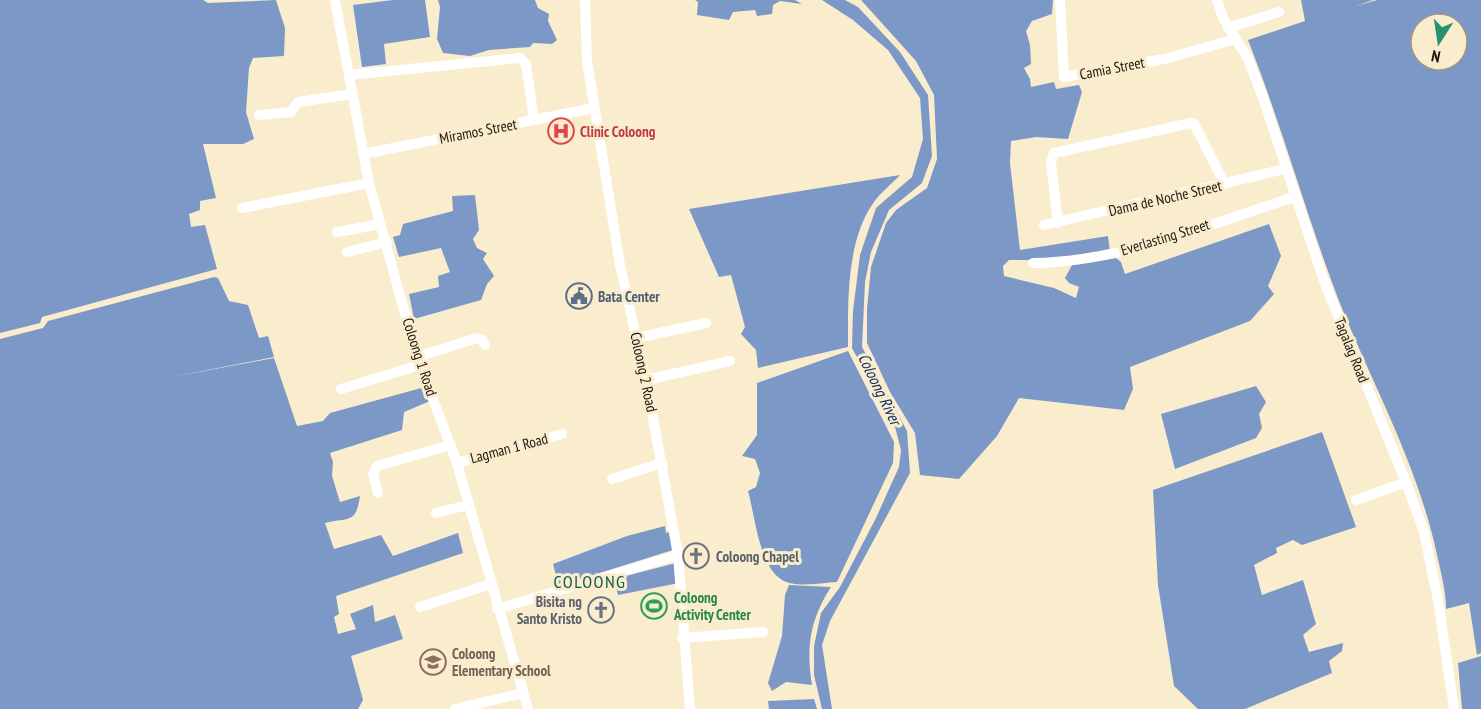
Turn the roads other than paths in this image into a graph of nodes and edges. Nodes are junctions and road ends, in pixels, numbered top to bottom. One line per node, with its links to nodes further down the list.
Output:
1 (335, 0): 8 (street, Coloong 1 Road)
2 (585, 0): 10 (street, Coloong 2 Road)
3 (1059, 0): 7 (street, Camia Street)
4 (1217, 0): 6 (street, Tagalag Road)
5 (1279, 12): 6 (street)
6 (1228, 28): 7 (street, Tagalag Road)
7 (1236, 39): 14 (street, Tagalag Road)
8 (350, 75): 9 (street, Coloong 1 Road); 12 (street)
9 (352, 94): 11 (street); 13 (street, Coloong 1 Road)
10 (594, 108): 12 (street, Miramos Street); 27 (street, Coloong 2 Road)
11 (260, 115)
12 (534, 120): 13 (street, Miramos Street)
13 (363, 154): 15 (street, Coloong 1 Road)
14 (1285, 169): 16 (street, Dama de Noche Street); 17 (street, Tagalag Road)
15 (369, 183): 18 (street); 20 (street, Coloong 1 Road)
16 (1225, 184): 19 (street, Dama de Noche Street); 19 (street)
17 (1294, 197): 25 (street, Everlasting Street); 38 (street, Tagalag Road)
18 (242, 208)
19 (1058, 223): 21 (street, Dama de Noche Street)
20 (381, 224): 22 (street); 23 (street, Coloong 1 Road)
21 (1044, 225)
22 (337, 232)
23 (387, 242): 24 (street); 29 (street, Coloong 1 Road)
24 (347, 252)
25 (1033, 263)
26 (706, 323): 27 (street)
27 (636, 338): 31 (street, Coloong 2 Road)
28 (485, 345): 29 (street)
29 (419, 361): 32 (street); 34 (street, Coloong 1 Road)
30 (730, 361): 31 (street)
31 (646, 380): 36 (street, Coloong 2 Road)
32 (341, 388)
33 (562, 434): 35 (street, Lagman 1 Road)
34 (451, 445): 35 (street, Coloong 1 Road); 39 (street)
35 (457, 463): 41 (street, Coloong 1 Road)
36 (662, 463): 37 (street); 43 (street, Coloong 2 Road)
37 (612, 479)
38 (1406, 482): 40 (street); 53 (street, Tagalag Road)
39 (378, 493)
40 (1356, 500)
41 (468, 505): 42 (street); 44 (street, Coloong 1 Road)
42 (436, 513)
43 (678, 555): 46 (street); 48 (street, Coloong 2 Road)
44 (491, 584): 45 (street); 46 (street, Coloong 1 Road)
45 (420, 606)
46 (497, 609): 49 (street, Coloong 1 Road)
47 (763, 632): 48 (street)
48 (682, 638): 52 (street, Coloong 2 Road)
49 (523, 693): 50 (street); 51 (street, Coloong 1 Road)
50 (455, 709)
51 (528, 709)
52 (690, 709)
53 (1454, 709)

